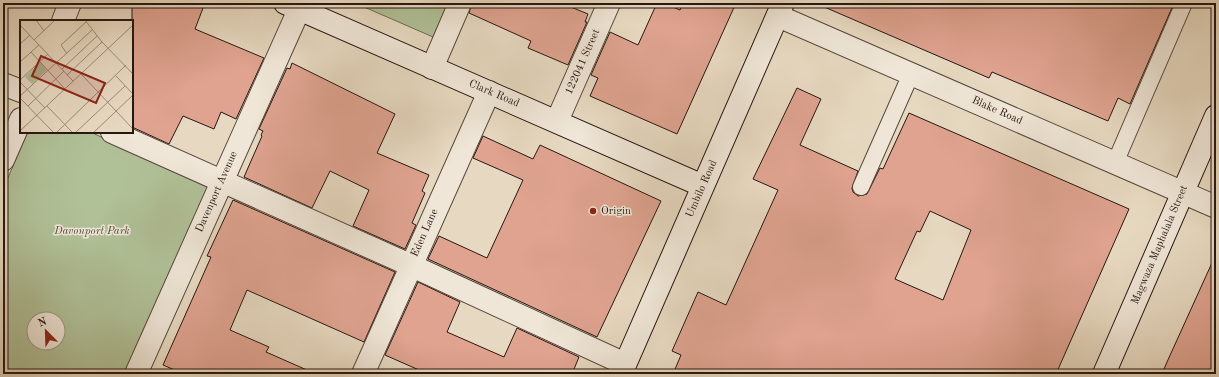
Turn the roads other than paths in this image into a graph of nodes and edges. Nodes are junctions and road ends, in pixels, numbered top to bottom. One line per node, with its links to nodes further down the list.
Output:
1 (70, 3): 7 (street)
2 (460, 3): 8 (street)
3 (609, 3): 15 (street, 122041 Street)
4 (1184, 3): 18 (lane)
5 (295, 5): 8 (street, Clark Road); 19 (street, Davenport Avenue)
6 (781, 9): 9 (street, Blake Road); 20 (street, Umbilo Road)
7 (63, 20)
8 (432, 68): 12 (street, Clark Road)
9 (911, 74): 18 (street, Blake Road); 21 (lane)
10 (3, 84): 11 (street)
11 (20, 91)
12 (489, 92): 15 (street, Clark Road); 24 (street, Eden Lane)
13 (1216, 116): 22 (street, Magwaza Maphalala Street)
14 (20, 121): 17 (street)
15 (557, 121): 20 (street, Clark Road)
16 (114, 133): 19 (street)
17 (3, 160)
18 (1115, 163): 22 (street, Blake Road)
19 (221, 182): 24 (street); 26 (street, Davenport Avenue)
20 (703, 186): 25 (street, Umbilo Road)
21 (861, 187)
22 (1183, 193): 23 (street, Blake Road); 28 (street, Magwaza Maphalala Street)
23 (1216, 207)
24 (410, 265): 25 (street); 27 (street, Eden Lane)
25 (623, 369)
26 (136, 374)
27 (363, 374)
28 (1104, 374)

